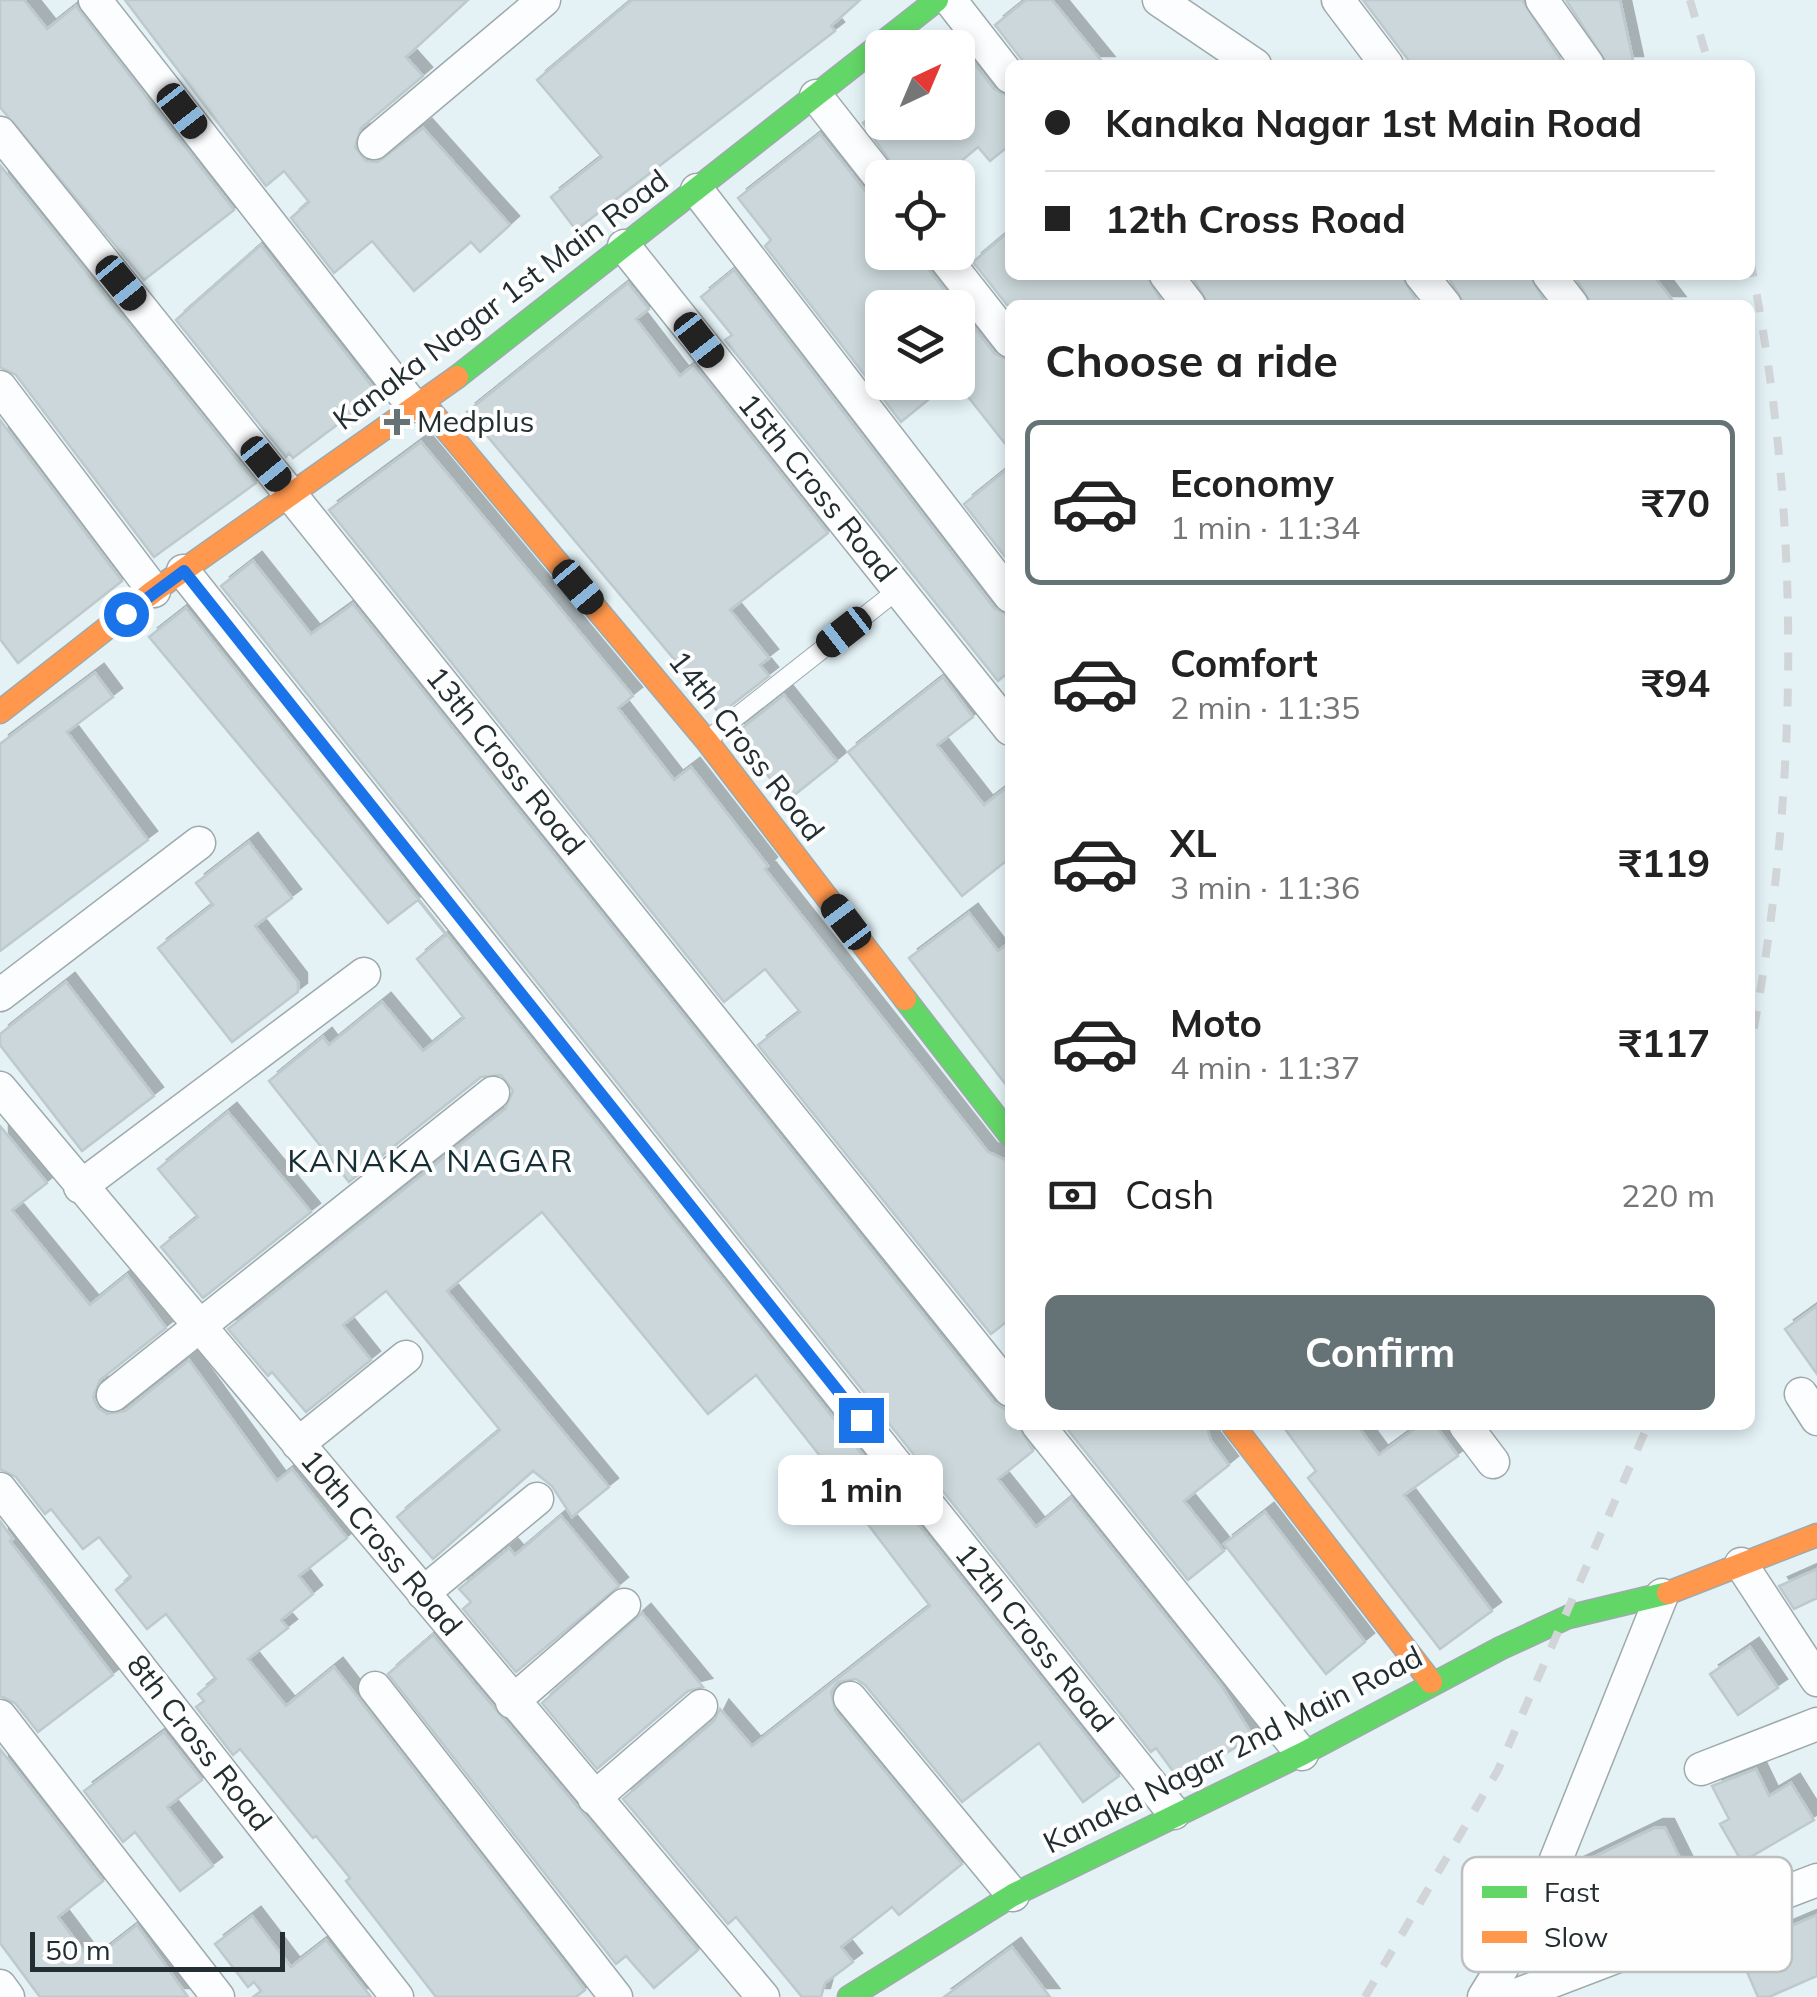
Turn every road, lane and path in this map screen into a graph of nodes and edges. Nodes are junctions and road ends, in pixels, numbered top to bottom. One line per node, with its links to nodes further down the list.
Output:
1 (94, 0): 27 (street)
2 (544, 0): 14 (street)
3 (937, 0): 12 (street, Kanaka Nagar 1st Main Road)
4 (950, 0): 11 (street)
5 (1159, 0): 8 (street)
6 (1338, 0): 9 (street)
7 (1542, 0): 10 (street)
8 (1248, 60)
9 (1384, 60)
10 (1584, 60)
11 (1005, 71)
12 (816, 96): 15 (street); 16 (street, Kanaka Nagar 1st Main Road)
13 (0, 133): 28 (street, 13th Cross Road)
14 (374, 143)
15 (866, 160)
16 (697, 190): 17 (street, Kanaka Nagar 1st Main Road); 31 (street)
17 (624, 246): 27 (street, Kanaka Nagar 1st Main Road); 30 (street, 15th Cross Road)
18 (954, 270): 25 (street)
19 (1170, 280): 22 (street)
20 (1425, 280): 23 (street)
21 (1553, 280): 24 (street)
22 (1185, 300)
23 (1441, 300)
24 (1568, 300)
25 (1005, 335)
26 (0, 387): 32 (street)
27 (418, 405): 28 (street, Kanaka Nagar 1st Main Road); 35 (street, 14th Cross Road)
28 (291, 494): 29 (street, Kanaka Nagar 1st Main Road); 45 (street, 13th Cross Road)
29 (184, 571): 32 (street, Kanaka Nagar 1st Main Road); 70 (street, 12th Cross Road)
30 (898, 589): 34 (street, 15th Cross Road); 35 (lane)
31 (1005, 590)
32 (154, 592): 33 (street, Kanaka Nagar 1st Main Road)
33 (5, 698)
34 (1005, 724)
35 (706, 740): 41 (street, 14th Cross Road)
36 (199, 843): 38 (street)
37 (364, 974): 42 (street)
38 (0, 996)
39 (0, 1088): 42 (street, 10th Cross Road)
40 (492, 1094): 43 (street)
41 (1005, 1129)
42 (80, 1186): 43 (street, 10th Cross Road)
43 (202, 1327): 46 (street); 50 (street, 10th Cross Road)
44 (406, 1358): 50 (street)
45 (1005, 1384)
46 (114, 1395)
47 (1042, 1430): 67 (street)
48 (1237, 1430): 60 (street)
49 (1470, 1430): 51 (street)
50 (298, 1444): 56 (street, 10th Cross Road)
51 (1493, 1462)
52 (0, 1490): 80 (street, 8th Cross Road)
53 (537, 1498): 56 (street)
54 (1817, 1535): 55 (street, Kanaka Nagar 2nd Main Road)
55 (1742, 1564): 57 (street, Kanaka Nagar 2nd Main Road); 59 (street)
56 (423, 1593): 63 (street, 10th Cross Road)
57 (1662, 1595): 60 (street, Kanaka Nagar 2nd Main Road); 71 (street)
58 (624, 1605): 63 (street)
59 (1817, 1680)
60 (1431, 1682): 67 (street, Kanaka Nagar 2nd Main Road)
61 (374, 1688): 81 (street)
62 (850, 1698): 74 (street)
63 (512, 1702): 69 (street, 10th Cross Road)
64 (701, 1706): 69 (street)
65 (0, 1716): 79 (street)
66 (1817, 1724): 68 (street)
67 (1302, 1754): 70 (street, Kanaka Nagar 2nd Main Road)
68 (1702, 1769)
69 (594, 1798): 82 (street, 10th Cross Road)
70 (1174, 1813): 74 (street, Kanaka Nagar 2nd Main Road)
71 (1557, 1857)
72 (1817, 1880): 73 (street)
73 (1792, 1890)
74 (1013, 1895): 83 (street, Kanaka Nagar 2nd Main Road)
75 (1500, 1972): 84 (street)
76 (1576, 1972): 85 (street)
77 (0, 1986): 78 (street)
78 (8, 1997)
79 (218, 1997)
80 (398, 1997)
81 (616, 1997)
82 (763, 1997)
83 (849, 1997)
84 (1484, 1997)
85 (1511, 1997)

